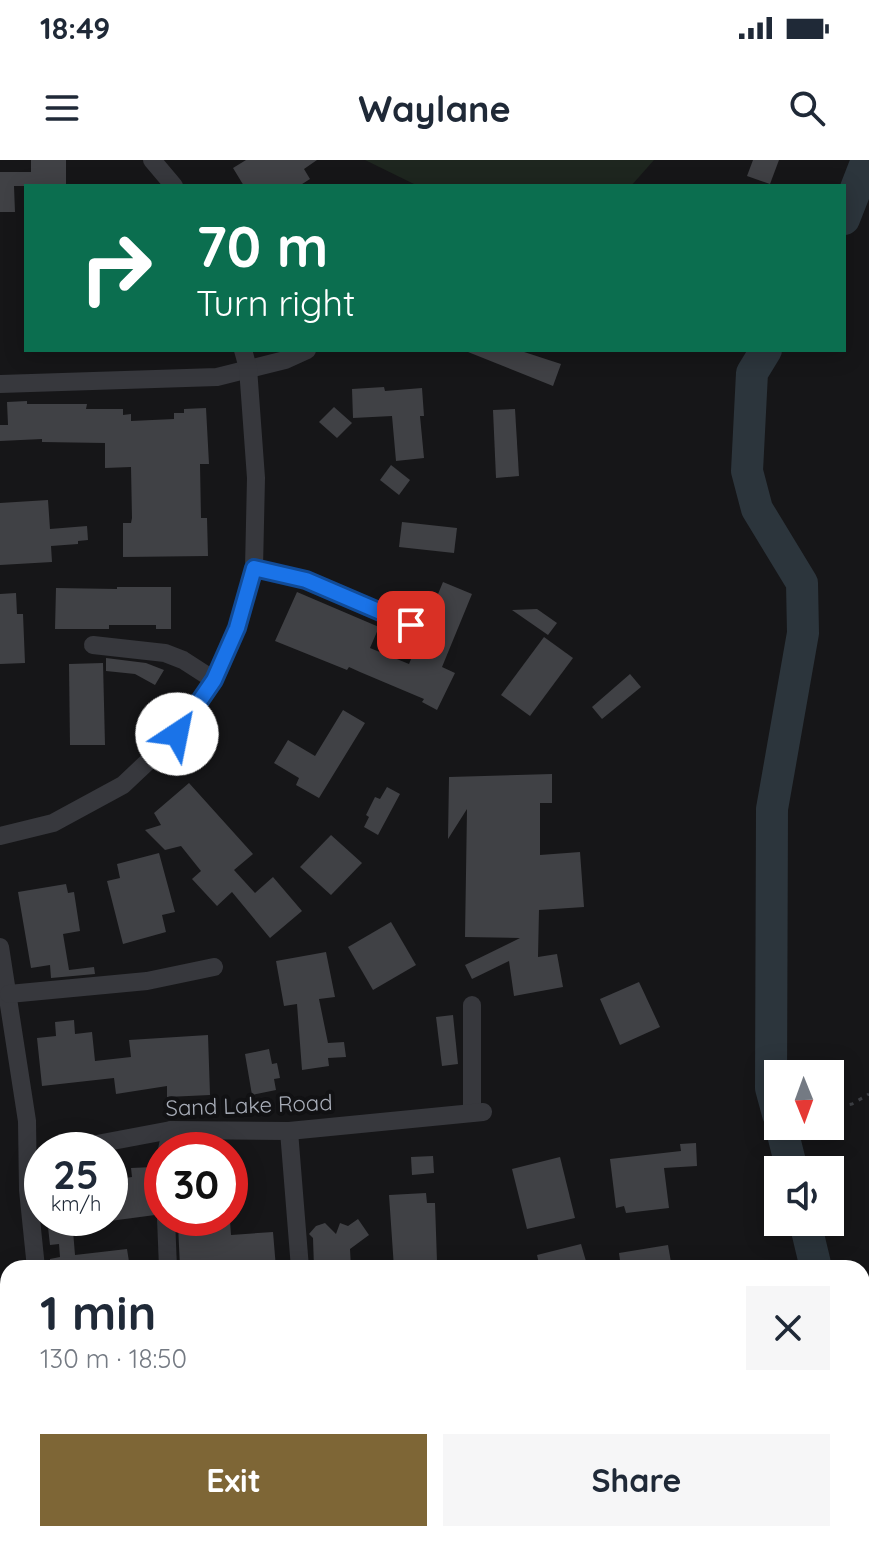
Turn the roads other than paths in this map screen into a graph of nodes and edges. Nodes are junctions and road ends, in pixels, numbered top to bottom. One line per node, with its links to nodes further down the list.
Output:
1 (152, 160): 2 (street)
2 (172, 184)
3 (303, 352): 4 (street)
4 (245, 359): 5 (street); 6 (street)
5 (0, 384)
6 (254, 568): 7 (street); 9 (street)
7 (411, 625)
8 (93, 645): 9 (street)
9 (214, 680): 10 (street)
10 (0, 836)
11 (0, 947): 13 (street)
12 (214, 967): 13 (street)
13 (9, 994): 17 (street)
14 (472, 1005): 16 (street, Sand Lake Road)
15 (171, 1130): 16 (street, Sand Lake Road); 18 (street, Sand Lake Road)
16 (289, 1131): 23 (street)
17 (27, 1132)
18 (128, 1138)
19 (33, 1236): 21 (street)
20 (167, 1236): 22 (street)
21 (35, 1260)
22 (168, 1260)
23 (299, 1260)

